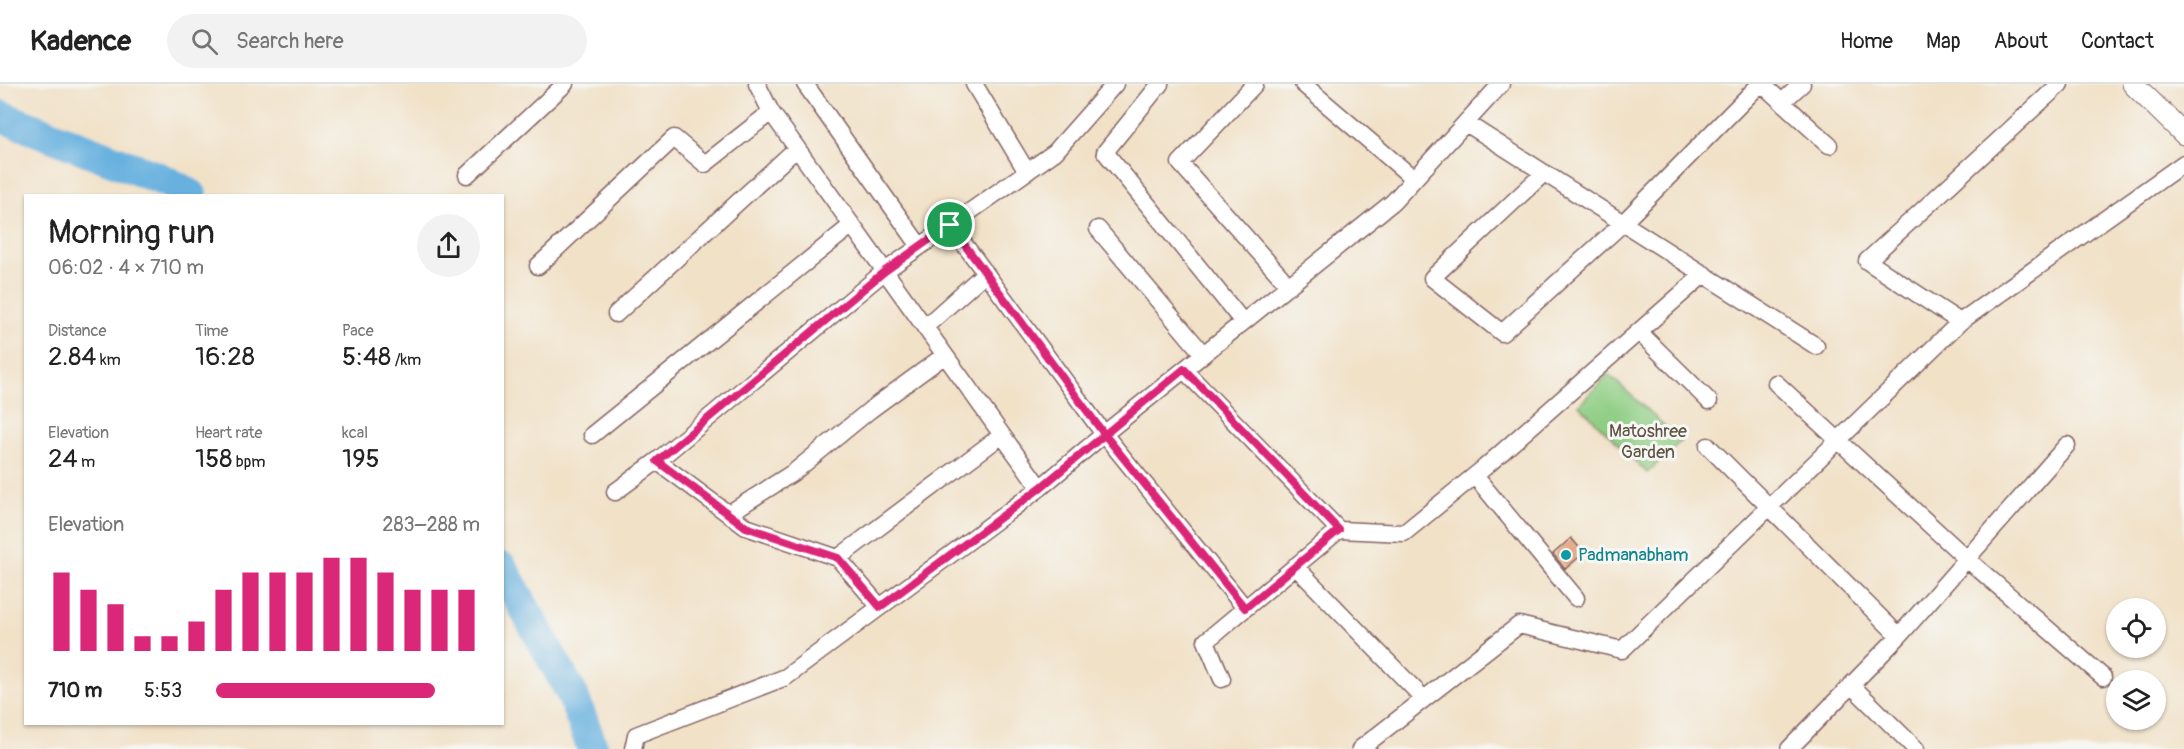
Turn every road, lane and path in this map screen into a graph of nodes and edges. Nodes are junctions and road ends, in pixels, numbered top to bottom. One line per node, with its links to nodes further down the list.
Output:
1 (565, 84): 23 (street)
2 (757, 84): 15 (street)
3 (805, 84): 29 (street)
4 (974, 84): 21 (street)
5 (1115, 84): 21 (street)
6 (1160, 84): 36 (street)
7 (1255, 84): 34 (street)
8 (1501, 84): 16 (street)
9 (1761, 84): 14 (street); 25 (street)
10 (1802, 84): 14 (street)
11 (2060, 84): 37 (street)
12 (2133, 84): 17 (street)
13 (1305, 85): 24 (street)
14 (1782, 102): 18 (street)
15 (771, 112): 19 (street); 30 (street)
16 (1466, 123): 22 (street); 24 (street)
17 (2184, 134)
18 (1829, 145)
19 (797, 148): 26 (street); 35 (street)
20 (2184, 163): 37 (street)
21 (1027, 172): 27 (street)
22 (1544, 172): 25 (street); 25 (street)
23 (467, 175)
24 (1414, 179): 34 (street)
25 (1623, 223): 33 (street)
26 (852, 225): 31 (street); 47 (street)
27 (950, 225): 29 (street); 32 (street)
28 (1098, 229): 41 (street)
29 (919, 245): 31 (street)
30 (538, 266)
31 (885, 271): 38 (street); 52 (street)
32 (985, 273): 38 (street); 46 (street)
33 (1704, 274): 39 (street); 40 (street)
34 (1289, 286): 36 (street)
35 (616, 315)
36 (1243, 322): 41 (street)
37 (1960, 322): 49 (street)
38 (925, 327): 42 (street)
39 (1639, 332): 45 (street); 53 (street)
40 (1816, 346)
41 (1203, 354): 43 (street)
42 (945, 355): 48 (street); 57 (street)
43 (1184, 369): 46 (street); 58 (street)
44 (1776, 383): 49 (street)
45 (1709, 401)
46 (1104, 434): 54 (street); 64 (street)
47 (592, 435)
48 (1002, 435): 54 (street); 59 (street)
49 (1838, 441): 56 (street); 60 (street)
50 (2067, 445): 60 (street)
51 (1708, 447): 56 (street)
52 (657, 461): 55 (street); 57 (street)
53 (1475, 476): 58 (street); 62 (street)
54 (1040, 488): 63 (street)
55 (615, 492)
56 (1770, 507): 65 (street); 69 (street)
57 (728, 514): 59 (street)
58 (1339, 530): 61 (street)
59 (838, 558): 63 (street)
60 (1967, 559): 65 (street); 66 (street)
61 (1295, 566): 64 (street); 69 (street)
62 (1576, 598)
63 (880, 607): 71 (street)
64 (1245, 608): 67 (street)
65 (1899, 636): 68 (street)
66 (2103, 676)
67 (1222, 679)
68 (1851, 685): 70 (street); 73 (street)
69 (1424, 699): 72 (street)
70 (1793, 748)
71 (633, 749)
72 (1359, 749)
73 (1916, 749)

